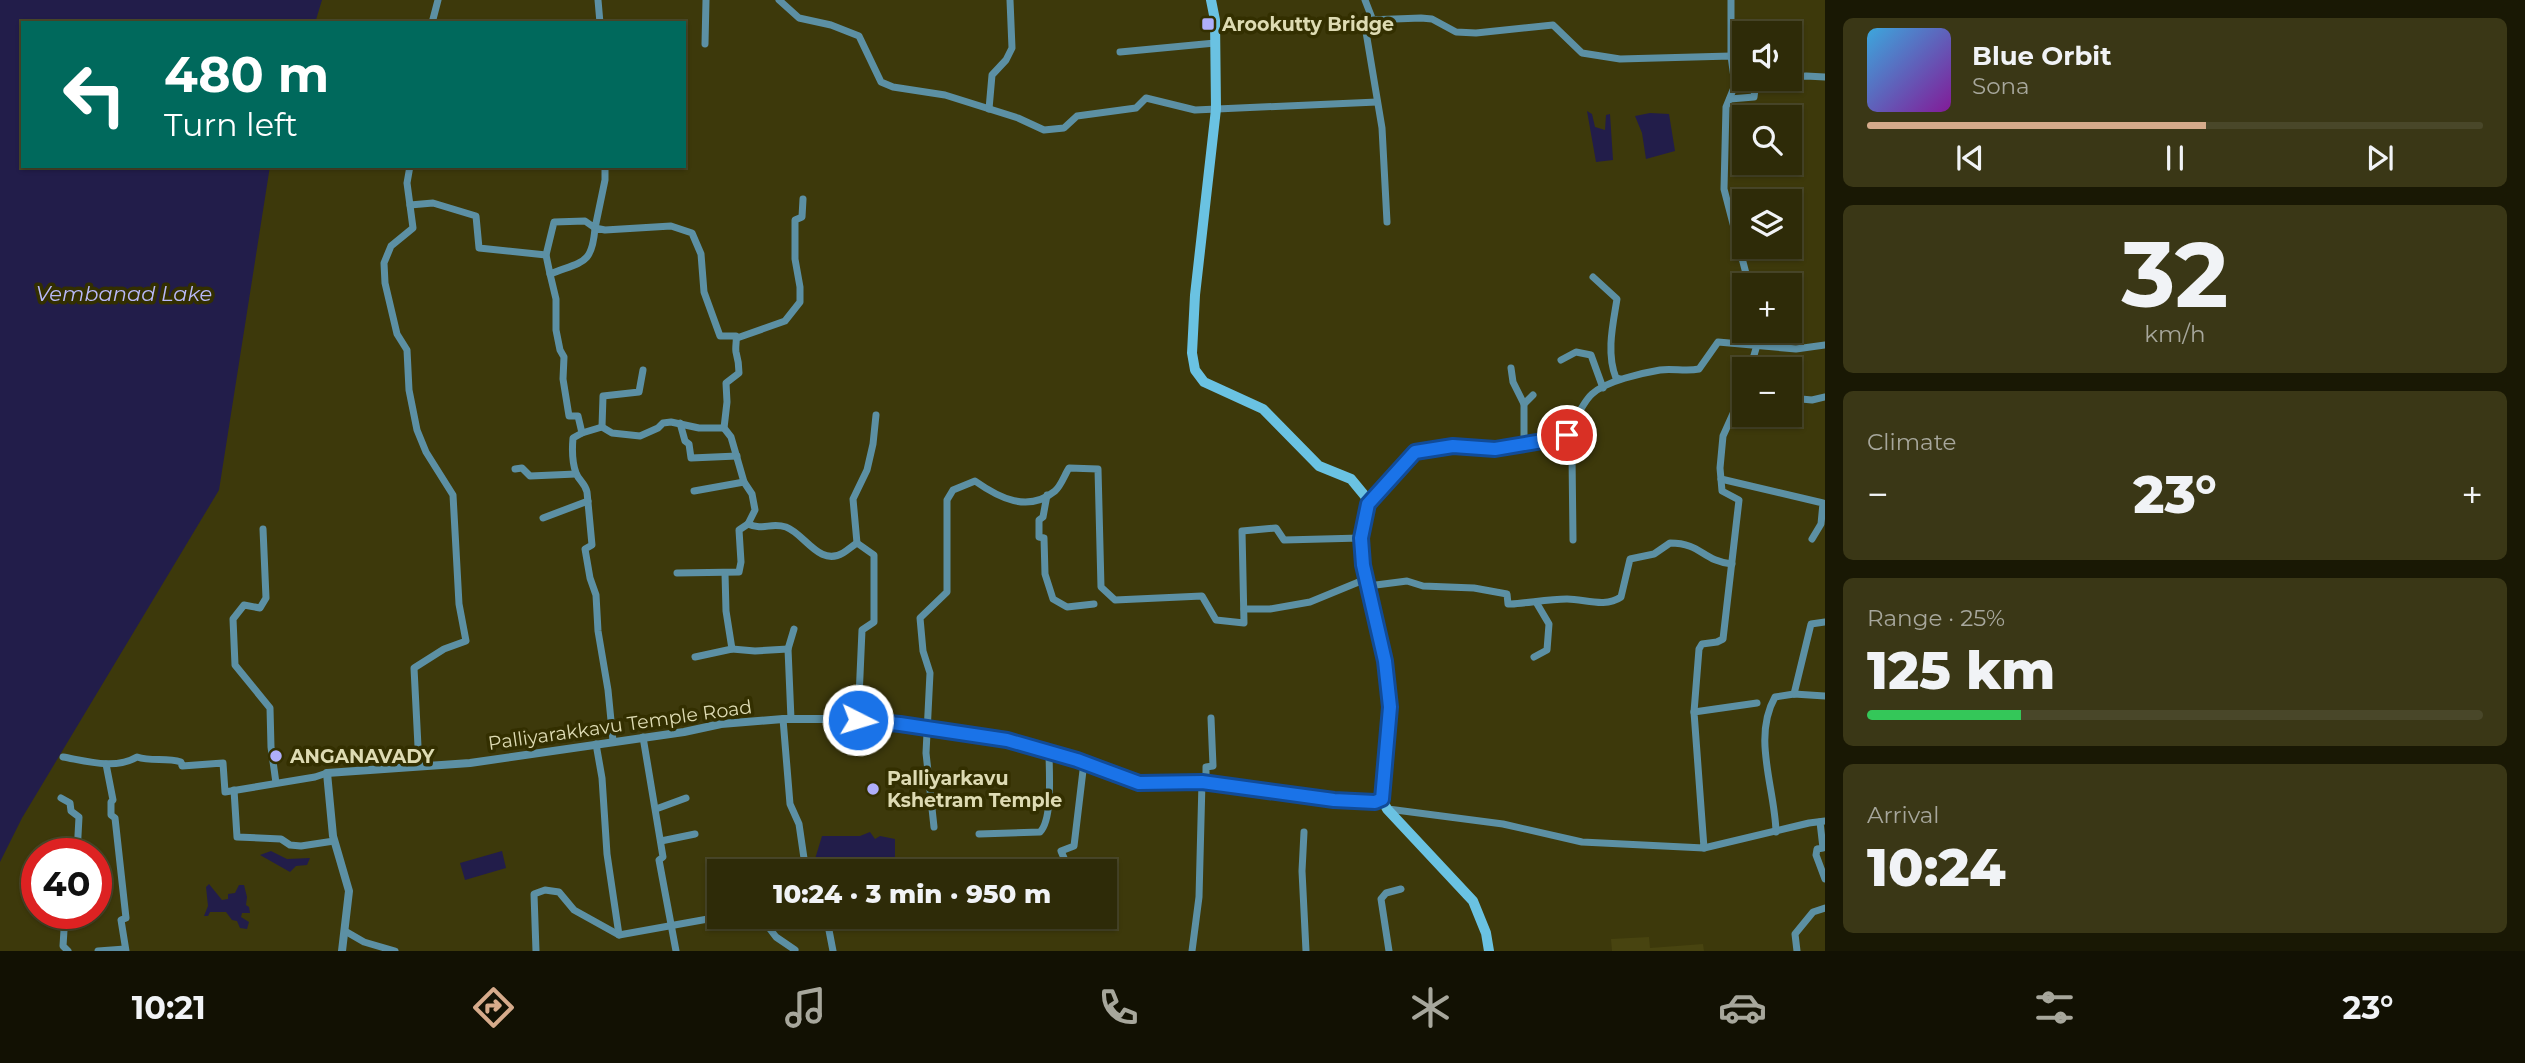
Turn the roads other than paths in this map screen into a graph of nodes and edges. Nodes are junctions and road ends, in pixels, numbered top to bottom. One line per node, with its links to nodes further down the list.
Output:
1 (438, 0): 10 (street)
2 (598, 0): 11 (street)
3 (706, 0): 13 (street)
4 (779, 0): 21 (street)
5 (1010, 0): 21 (street)
6 (1211, 0): 12 (main road)
7 (1365, 0): 9 (street)
8 (1731, 0): 15 (street)
9 (1372, 18): 15 (street); 20 (street)
10 (433, 21)
11 (600, 21)
12 (1215, 43): 14 (street); 22 (main road)
13 (705, 44)
14 (1120, 52)
15 (1731, 56): 19 (street)
16 (1802, 77): 17 (street)
17 (1825, 77)
18 (1755, 91): 19 (street)
19 (1730, 99): 30 (street)
20 (1377, 102): 22 (street); 27 (street)
21 (989, 109): 22 (street)
22 (1216, 109): 62 (main road)
23 (410, 168): 26 (street)
24 (605, 168): 28 (street)
25 (803, 199): 33 (street)
26 (410, 205): 29 (street); 98 (street)
27 (1387, 222)
28 (595, 228): 29 (street); 31 (street); 33 (street)
29 (547, 255): 31 (street)
30 (1746, 273)
31 (550, 274): 51 (street)
32 (1593, 277): 40 (street)
33 (737, 338): 50 (street)
34 (1757, 345): 35 (street); 36 (street); 40 (street)
35 (1825, 345)
36 (1754, 357)
37 (1561, 360): 41 (street)
38 (1511, 368): 45 (street)
39 (643, 370): 49 (street)
40 (1620, 379): 41 (street)
41 (1603, 388): 52 (street)
42 (1533, 395): 45 (street)
43 (1825, 397): 44 (street)
44 (1802, 399)
45 (1524, 404): 53 (street)
46 (876, 415): 69 (street)
47 (1732, 416): 57 (street)
48 (680, 423): 49 (street); 50 (street); 54 (street)
49 (602, 428): 51 (street)
50 (724, 428): 54 (street)
51 (582, 433): 56 (street)
52 (1567, 435): 53 (street); 68 (street)
53 (1524, 444): 62 (street)
54 (737, 456): 58 (street)
55 (515, 469): 56 (street)
56 (576, 474): 61 (street)
57 (1721, 479): 67 (street); 70 (street)
58 (744, 482): 59 (street); 64 (street)
59 (695, 491)
60 (1047, 495): 75 (street); 76 (street); 90 (street)
61 (588, 501): 63 (street); 92 (street)
62 (1368, 504): 66 (main road)
63 (543, 518)
64 (748, 524): 69 (street); 72 (street)
65 (263, 529): 101 (street)
66 (1361, 538): 73 (main road); 76 (street)
67 (1812, 539)
68 (1573, 540)
69 (857, 543): 89 (street)
70 (1732, 564): 74 (street); 86 (street)
71 (677, 573): 72 (street)
72 (724, 573): 79 (street)
73 (1367, 582): 74 (street); 76 (street); 105 (main road)
74 (1536, 603): 82 (street)
75 (1094, 604)
76 (1244, 609)
77 (1825, 622): 83 (street)
78 (794, 629): 80 (street)
79 (732, 649): 80 (street); 81 (street)
80 (788, 649): 88 (street)
81 (695, 657)
82 (1534, 657)
83 (1794, 694): 84 (street); 110 (street)
84 (1825, 696)
85 (1757, 703): 86 (street)
86 (1694, 712): 116 (street)
87 (1211, 718): 100 (street)
88 (787, 719): 89 (street, Palliyarakkavu Temple Road); 91 (street, Palliyarakkavu Temple Road); 117 (street)
89 (858, 720): 90 (street, Palliyarakkavu Temple Road)
90 (929, 729): 94 (street, Palliyarakkavu Temple Road); 108 (street)
91 (643, 737): 92 (street, Palliyarakkavu Temple Road); 106 (street)
92 (613, 741): 93 (street, Palliyarakkavu Temple Road)
93 (596, 744): 98 (street, Palliyarakkavu Temple Road); 128 (street)
94 (1049, 752): 96 (street, Palliyarakkavu Temple Road); 112 (street)
95 (63, 757): 97 (street)
96 (1084, 762): 100 (street, Palliyarakkavu Temple Road); 118 (street)
97 (106, 764): 102 (street); 129 (street)
98 (419, 766): 99 (street, Palliyarakkavu Temple Road)
99 (327, 773): 101 (street); 114 (street)
100 (1204, 782): 105 (street, Palliyarakkavu Temple Road); 138 (street)
101 (276, 783): 102 (street)
102 (234, 790): 114 (street)
103 (61, 798): 113 (street)
104 (686, 799): 106 (street)
105 (1384, 804): 116 (street); 141 (main road)
106 (656, 809): 115 (street)
107 (1823, 821): 110 (street); 119 (street)
108 (934, 827)
109 (1304, 832): 139 (street)
110 (1776, 832): 116 (street)
111 (695, 834): 115 (street)
112 (979, 834)
113 (78, 838)
114 (334, 841): 127 (street)
115 (661, 841): 123 (street)
116 (1704, 848)
117 (804, 859)
118 (1065, 859)
119 (1825, 879)
120 (1401, 889): 140 (street)
121 (1825, 908): 142 (street)
122 (707, 919): 123 (street)
123 (670, 925): 128 (street); 136 (street)
124 (64, 929): 131 (street)
125 (770, 929): 130 (street)
126 (829, 929): 137 (street)
127 (345, 931): 133 (street); 134 (street)
128 (619, 935): 135 (street)
129 (126, 950): 132 (street)
130 (795, 950)
131 (68, 951)
132 (98, 951)
133 (342, 951)
134 (395, 951)
135 (536, 951)
136 (677, 951)
137 (833, 951)
138 (1192, 951)
139 (1306, 951)
140 (1389, 951)
141 (1489, 951)
142 (1797, 951)

